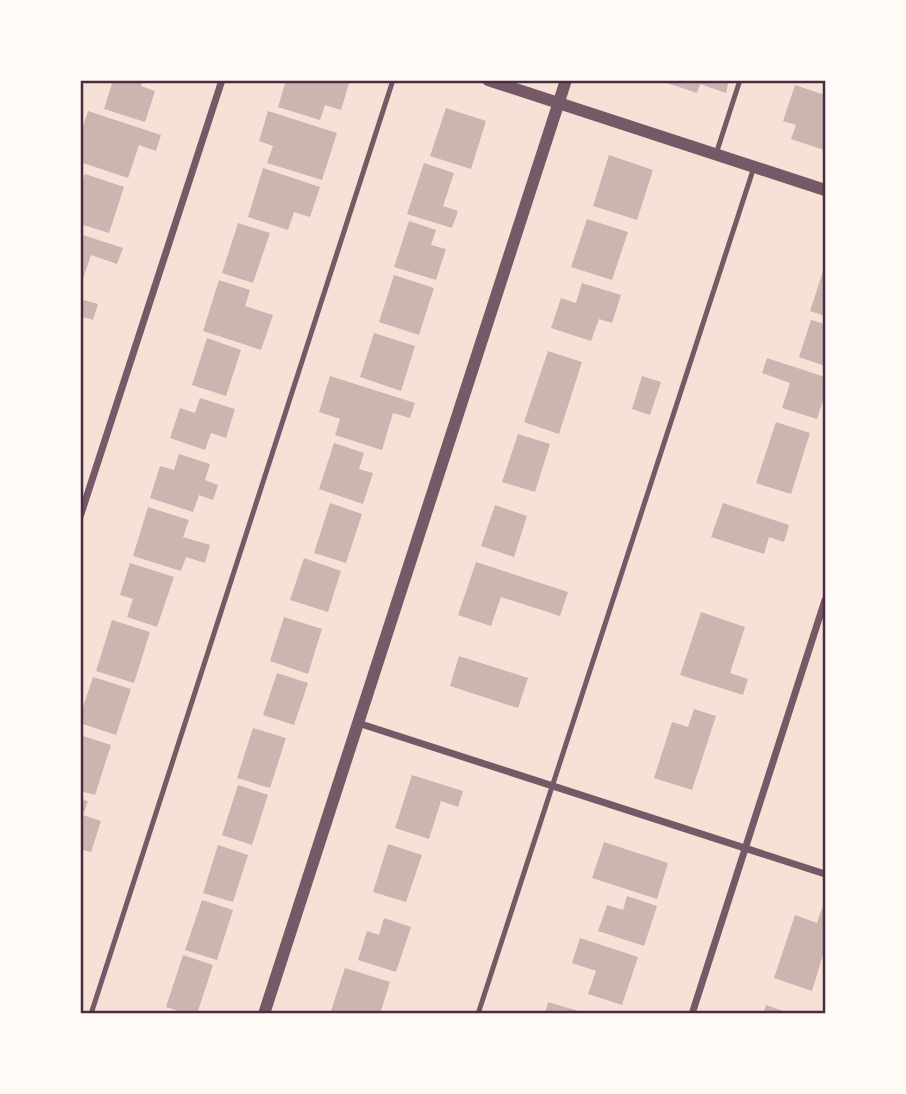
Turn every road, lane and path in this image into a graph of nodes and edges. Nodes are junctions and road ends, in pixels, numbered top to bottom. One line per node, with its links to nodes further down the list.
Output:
1 (222, 80): 10 (street)
2 (393, 80): 16 (lane)
3 (488, 80): 6 (street)
4 (566, 80): 6 (street)
5 (740, 80): 7 (lane)
6 (559, 103): 7 (street); 12 (street)
7 (716, 154): 8 (street)
8 (754, 167): 9 (street); 13 (lane)
9 (825, 190)
10 (80, 517)
11 (825, 600): 14 (street)
12 (358, 723): 13 (street); 17 (street)
13 (551, 786): 14 (street); 18 (lane)
14 (745, 848): 15 (street); 19 (street)
15 (825, 874)
16 (91, 1013)
17 (264, 1013)
18 (478, 1013)
19 (692, 1013)

